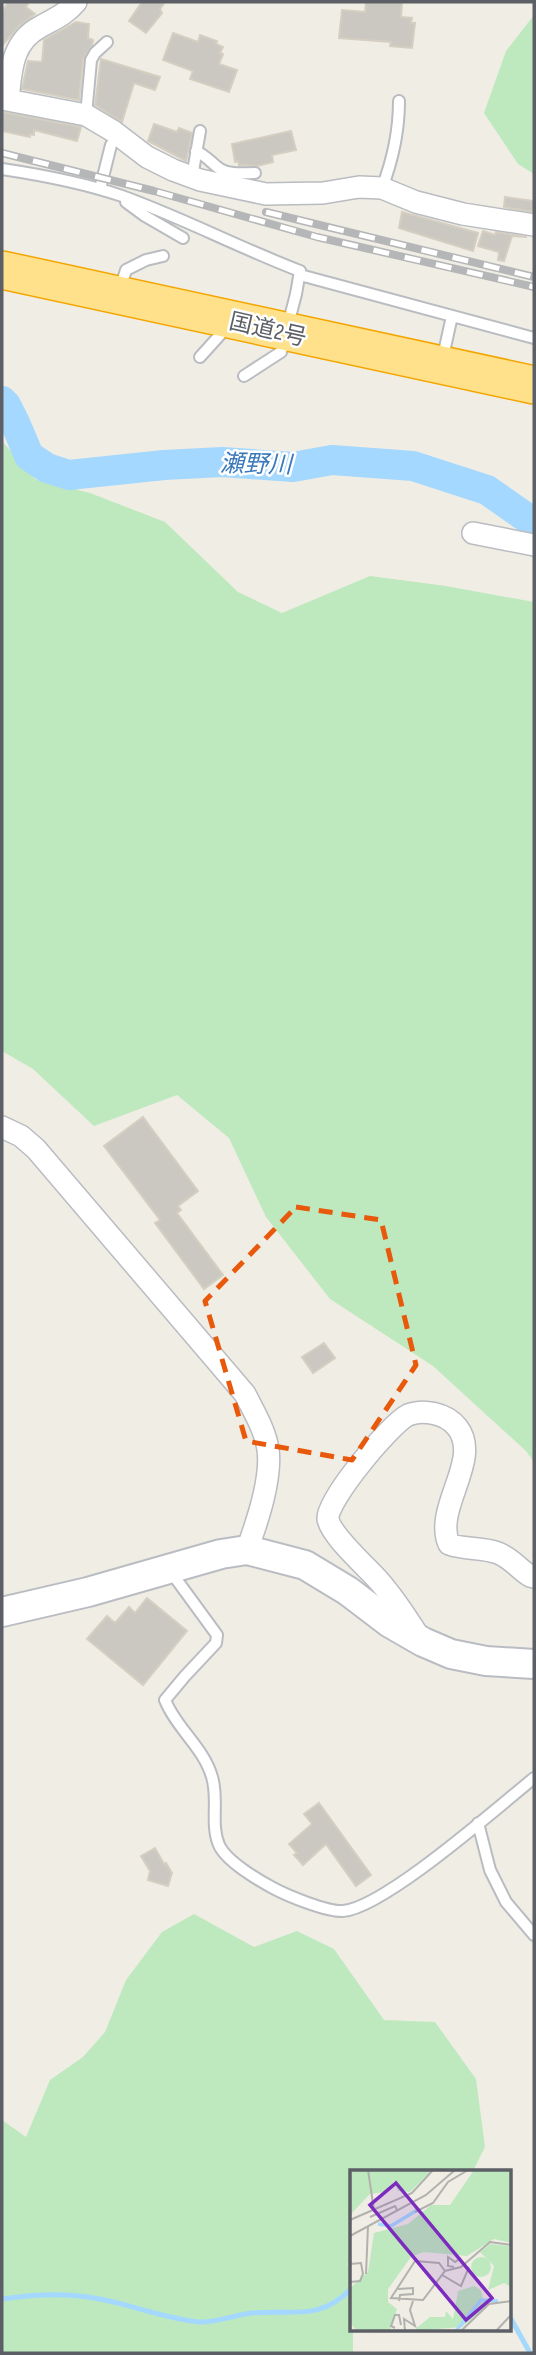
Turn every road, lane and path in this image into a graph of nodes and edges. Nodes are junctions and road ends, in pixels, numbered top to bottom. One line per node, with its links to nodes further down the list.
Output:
1 (76, 2): 3 (street)
2 (107, 42): 5 (lane)
3 (5, 100): 5 (street)
4 (399, 101): 14 (lane)
5 (86, 115): 7 (street)
6 (200, 131): 8 (lane)
7 (118, 135): 11 (street); 12 (lane)
8 (197, 151): 10 (lane); 11 (lane)
9 (2, 169): 12 (lane)
10 (255, 173)
11 (192, 177): 14 (street)
12 (100, 189): 13 (lane)
13 (123, 197): 16 (lane); 19 (lane)
14 (396, 198): 15 (street)
15 (534, 225)
16 (183, 238)
17 (163, 256): 20 (lane)
18 (2, 270): 20 (highway, 国道2号)
19 (300, 275): 21 (lane); 23 (lane)
20 (118, 296): 22 (highway, 国道2号)
21 (452, 316): 24 (lane); 26 (lane)
22 (233, 321): 23 (highway, 国道2号); 25 (lane)
23 (286, 333): 26 (highway, 国道2号); 27 (lane)
24 (534, 338)
25 (200, 357)
26 (441, 366): 28 (highway, 国道2号)
27 (244, 376)
28 (534, 385)
29 (472, 533): 30 (street)
30 (534, 545)
31 (2, 1127): 32 (street)
32 (247, 1550): 33 (street); 36 (street)
33 (169, 1570): 35 (street); 39 (lane)
34 (534, 1577): 36 (street)
35 (2, 1612)
36 (423, 1642): 37 (street)
37 (534, 1664)
38 (534, 1778): 39 (lane)
39 (478, 1823): 40 (lane)
40 (534, 1935)

